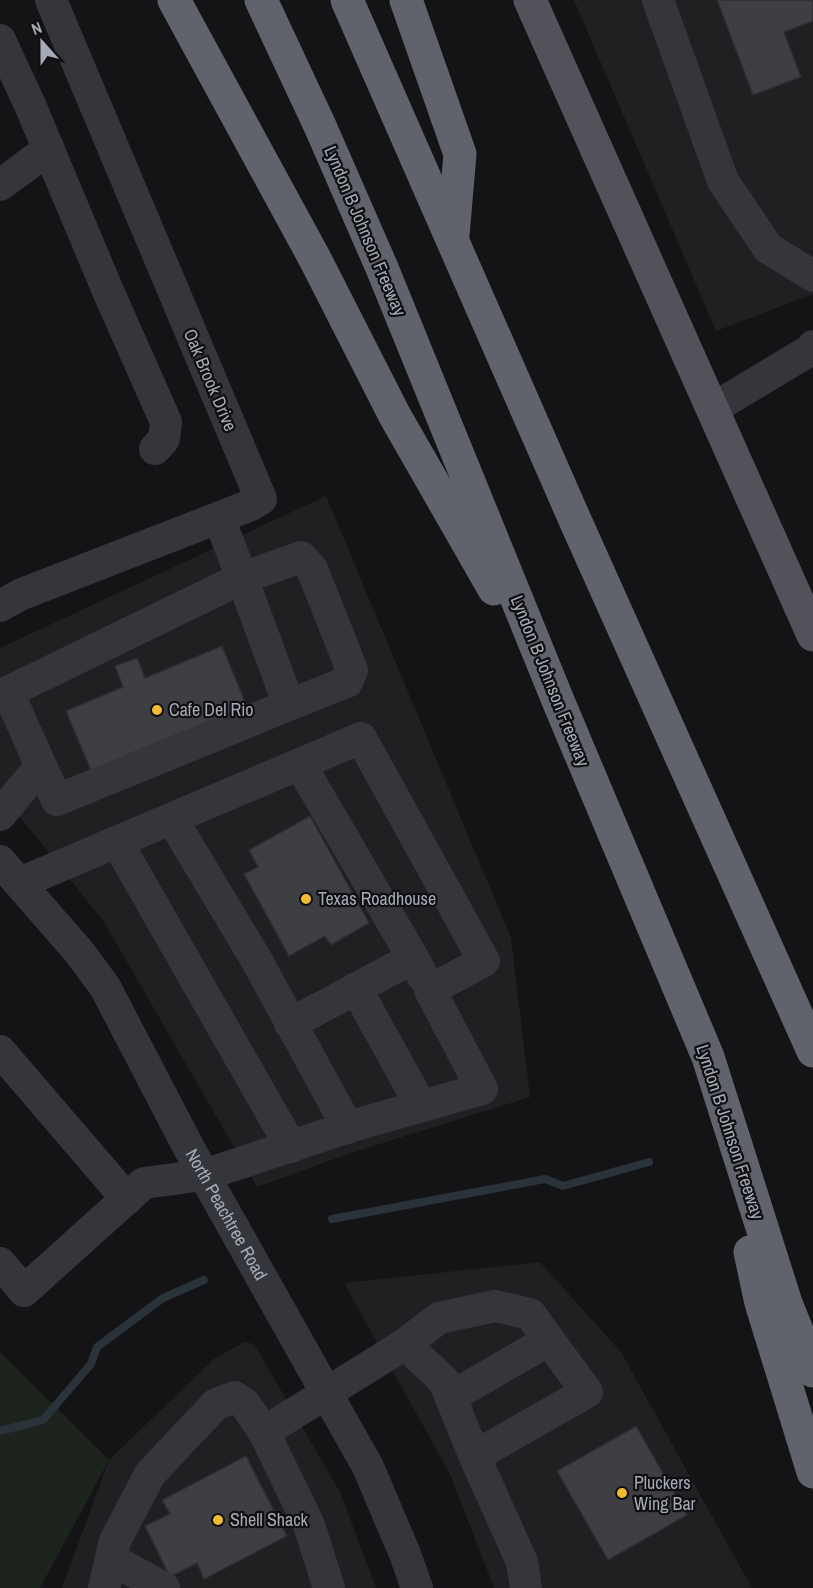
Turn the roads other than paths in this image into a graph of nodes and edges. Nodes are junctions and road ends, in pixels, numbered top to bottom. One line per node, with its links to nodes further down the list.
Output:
1 (51, 0): 16 (street, Oak Brook Drive)
2 (174, 0): 20 (highway)
3 (261, 0): 20 (highway, Lyndon B Johnson Freeway)
4 (347, 0): 11 (highway)
5 (406, 0): 11 (highway)
6 (530, 0): 14 (main road)
7 (658, 0): 12 (street)
8 (0, 40): 9 (street)
9 (49, 149): 10 (street); 15 (street)
10 (0, 185)
11 (453, 239): 33 (highway)
12 (813, 276)
13 (813, 346): 14 (street)
14 (712, 409): 19 (main road)
15 (155, 448)
16 (219, 518): 17 (street); 18 (street, Oak Brook Drive)
17 (242, 578): 21 (street); 21 (street); 23 (street)
18 (0, 606)
19 (813, 635)
20 (559, 703): 34 (highway, Lyndon B Johnson Freeway)
21 (289, 705): 23 (street)
22 (300, 764): 25 (street); 28 (street); 30 (street)
23 (41, 766): 24 (street)
24 (0, 815)
25 (172, 819): 26 (street); 31 (street)
26 (117, 842): 27 (street); 37 (street)
27 (10, 872): 38 (street, North Peachtree Road)
28 (413, 958): 29 (street); 30 (street)
29 (356, 988): 31 (street); 35 (street)
30 (430, 990): 35 (street)
31 (290, 1024): 36 (street)
32 (0, 1051): 39 (street)
33 (813, 1051)
34 (708, 1057): 43 (highway, Lyndon B Johnson Freeway); 48 (highway)
35 (421, 1106): 36 (street)
36 (348, 1128): 37 (street)
37 (291, 1146): 38 (street)
38 (204, 1176): 39 (street); 44 (street, North Peachtree Road)
39 (127, 1198): 40 (street)
40 (0, 1263)
41 (549, 1340): 42 (street); 45 (street); 47 (street)
42 (405, 1344): 44 (street); 45 (street)
43 (813, 1371)
44 (327, 1393): 46 (street); 52 (street, North Peachtree Road)
45 (451, 1397): 47 (street)
46 (264, 1432): 49 (street); 51 (street)
47 (475, 1456): 53 (street)
48 (813, 1473)
49 (107, 1574): 50 (street)
50 (164, 1588)
51 (328, 1588)
52 (417, 1588)
53 (526, 1588)

